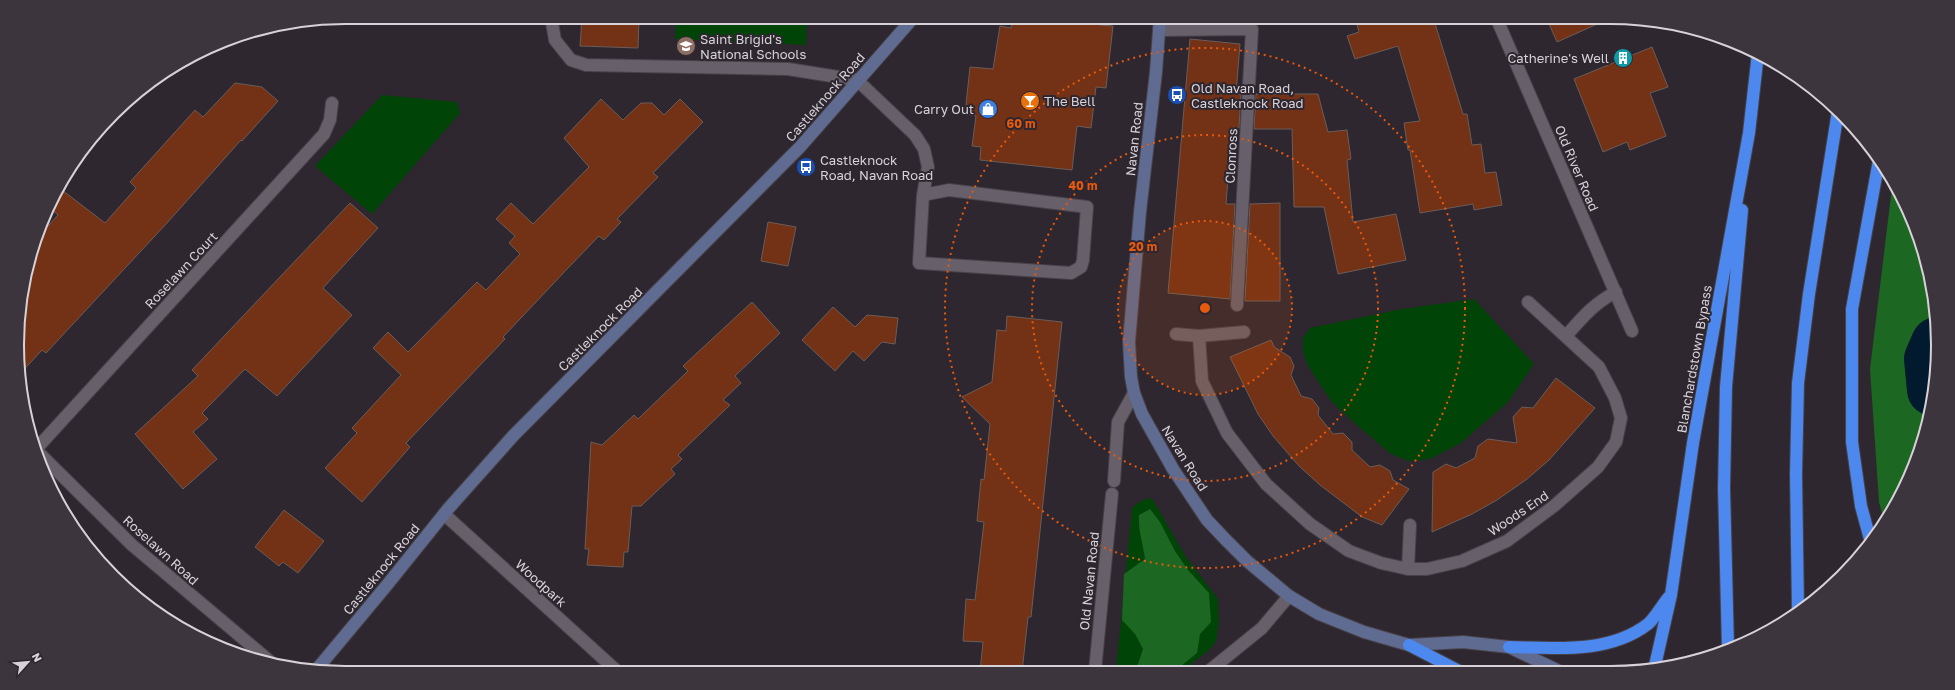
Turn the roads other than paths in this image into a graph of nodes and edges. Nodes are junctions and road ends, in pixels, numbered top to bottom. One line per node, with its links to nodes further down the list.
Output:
1 (552, 24): 8 (street)
2 (908, 24): 8 (main road, Castleknock Road)
3 (1156, 24): 6 (main road)
4 (1159, 24): 6 (main road, Navan Road)
5 (1499, 24): 14 (street, Old River Road)
6 (1159, 30): 16 (street, Clonross); 22 (main road, Navan Road)
7 (1757, 60): 11 (highway, Blanchardstown Bypass)
8 (857, 80): 13 (street); 27 (main road, Castleknock Road)
9 (332, 103): 23 (street, Roselawn Court)
10 (1837, 118): 33 (highway)
11 (1749, 133): 31 (highway, Blanchardstown Bypass); 34 (highway)
12 (1878, 168): 29 (highway)
13 (923, 195): 13 (street)
14 (1616, 292): 17 (street, Old River Road); 21 (street)
15 (1528, 302): 21 (street, Woods End)
16 (1237, 305)
17 (1632, 331)
18 (1244, 332): 20 (street)
19 (1176, 334): 20 (street)
20 (1199, 336): 30 (street, Woods End)
21 (1566, 336): 30 (street, Woods End)
22 (1134, 393): 25 (street); 32 (main road, Navan Road)
23 (40, 445)
24 (45, 459): 37 (street, Roselawn Road)
25 (1114, 481)
26 (1112, 494): 41 (street, Old Navan Road)
27 (444, 514): 39 (main road, Castleknock Road); 40 (street, Woodpark)
28 (1410, 525): 30 (street)
29 (1869, 535)
30 (1408, 569)
31 (1671, 595): 36 (highway); 38 (highway, Blanchardstown Bypass)
32 (1289, 596): 35 (main road, Navan Road); 42 (street)
33 (1798, 605)
34 (1728, 644)
35 (1410, 645): 36 (main road, Navan Road); 43 (highway)
36 (1509, 647): 44 (main road, Navan Road)
37 (263, 655)
38 (1656, 662)
39 (321, 665)
40 (611, 666)
41 (1095, 666)
42 (1215, 666)
43 (1450, 666)
44 (1549, 666)

